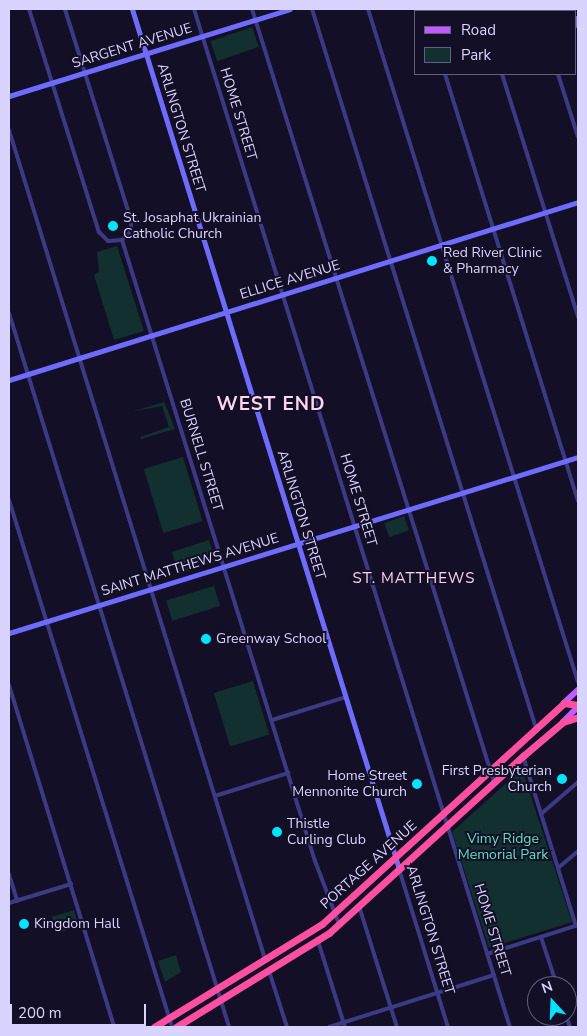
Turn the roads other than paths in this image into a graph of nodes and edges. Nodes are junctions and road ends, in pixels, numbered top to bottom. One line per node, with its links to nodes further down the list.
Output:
1 (29, 9): 16 (street)
2 (65, 9): 12 (street)
3 (132, 9): 11 (main road, ARLINGTON STREET)
4 (194, 9): 10 (street, HOME STREET)
5 (252, 9): 9 (street)
6 (290, 9): 9 (main road, SARGENT AVENUE)
7 (312, 9): 25 (street)
8 (368, 9): 24 (street)
9 (256, 19): 10 (main road, SARGENT AVENUE); 26 (street)
10 (202, 36): 11 (main road, SARGENT AVENUE); 27 (street, HOME STREET)
11 (146, 54): 12 (main road, SARGENT AVENUE); 28 (main road, ARLINGTON STREET)
12 (84, 72): 16 (main road, SARGENT AVENUE); 23 (street)
13 (445, 75): 22 (street)
14 (502, 75): 21 (street)
15 (558, 75): 19 (street)
16 (52, 82): 17 (main road, SARGENT AVENUE); 23 (street)
17 (9, 96)
18 (9, 130): 32 (street)
19 (578, 137)
20 (578, 202): 21 (main road, ELLICE AVENUE)
21 (545, 212): 22 (main road, ELLICE AVENUE); 30 (street)
22 (494, 228): 24 (main road, ELLICE AVENUE); 36 (street)
23 (122, 240): 31 (street, BURNELL STREET)
24 (442, 245): 25 (main road, ELLICE AVENUE); 37 (street)
25 (390, 261): 26 (main road, ELLICE AVENUE); 38 (street)
26 (336, 278): 27 (main road, ELLICE AVENUE); 41 (street)
27 (282, 294): 28 (main road, ELLICE AVENUE); 42 (street, HOME STREET)
28 (226, 312): 31 (main road, ELLICE AVENUE); 43 (main road, ARLINGTON STREET)
29 (9, 313): 33 (street)
30 (578, 317)
31 (151, 335): 32 (main road, ELLICE AVENUE); 44 (street, BURNELL STREET)
32 (79, 358): 33 (main road, ELLICE AVENUE); 45 (street)
33 (27, 374): 34 (main road, ELLICE AVENUE); 46 (street)
34 (9, 380)
35 (578, 457): 36 (main road, SAINT MATTHEWS AVENUE)
36 (566, 460): 37 (main road, SAINT MATTHEWS AVENUE); 40 (street)
37 (513, 477): 38 (main road, SAINT MATTHEWS AVENUE); 49 (street)
38 (462, 493): 41 (main road, SAINT MATTHEWS AVENUE); 58 (street)
39 (9, 500): 47 (street)
40 (578, 501)
41 (408, 510): 42 (main road, SAINT MATTHEWS AVENUE); 60 (street)
42 (355, 527): 43 (main road, SAINT MATTHEWS AVENUE); 65 (street, HOME STREET)
43 (298, 544): 44 (main road, SAINT MATTHEWS AVENUE); 52 (main road, ARLINGTON STREET)
44 (224, 566): 45 (main road, SAINT MATTHEWS AVENUE); 56 (street, BURNELL STREET)
45 (151, 589): 46 (main road, SAINT MATTHEWS AVENUE); 64 (street)
46 (98, 605): 47 (main road, SAINT MATTHEWS AVENUE); 87 (street)
47 (46, 621): 48 (main road, SAINT MATTHEWS AVENUE); 91 (street)
48 (9, 633)
49 (578, 682)
50 (9, 685): 73 (street)
51 (578, 690): 53 (main road, PORTAGE AVENUE)
52 (346, 697): 56 (street); 69 (main road, ARLINGTON STREET)
53 (564, 703): 54 (highway); 58 (highway, PORTAGE AVENUE)
54 (578, 706): 57 (main road, PORTAGE AVENUE)
55 (578, 717): 57 (highway)
56 (272, 720): 61 (street, BURNELL STREET)
57 (563, 722): 59 (highway, PORTAGE AVENUE)
58 (536, 728): 60 (highway, PORTAGE AVENUE)
59 (523, 756): 62 (highway, PORTAGE AVENUE); 66 (street)
60 (490, 770): 62 (street); 65 (highway, PORTAGE AVENUE)
61 (288, 773): 64 (street); 77 (street, BURNELL STREET)
62 (494, 782): 67 (highway, PORTAGE AVENUE)
63 (578, 782): 66 (street)
64 (215, 796): 83 (street)
65 (444, 814): 67 (street, HOME STREET); 69 (highway, PORTAGE AVENUE)
66 (541, 814): 70 (street)
67 (447, 825): 71 (highway, PORTAGE AVENUE); 82 (street, HOME STREET)
68 (578, 851): 70 (street)
69 (396, 857): 71 (main road, ARLINGTON STREET); 77 (highway, PORTAGE AVENUE)
70 (558, 868): 79 (street)
71 (399, 869): 76 (highway, PORTAGE AVENUE); 88 (street, ARLINGTON STREET)
72 (9, 874): 74 (street)
73 (70, 884): 74 (street); 93 (street)
74 (17, 901): 75 (street)
75 (9, 903)
76 (359, 906): 78 (highway, PORTAGE AVENUE); 90 (street)
77 (333, 915): 78 (street, BURNELL STREET); 83 (highway, PORTAGE AVENUE)
78 (339, 925): 81 (highway, PORTAGE AVENUE)
79 (577, 925): 80 (street)
80 (541, 937): 82 (street); 86 (street)
81 (318, 941): 84 (highway, PORTAGE AVENUE); 92 (street)
82 (488, 954): 85 (street, HOME STREET)
83 (266, 960): 87 (highway, PORTAGE AVENUE)
84 (269, 971): 89 (highway, PORTAGE AVENUE); 98 (street)
85 (494, 975): 88 (street); 102 (street, HOME STREET)
86 (554, 976)
87 (217, 990): 89 (street); 91 (highway, PORTAGE AVENUE)
88 (438, 993): 90 (street); 101 (street, ARLINGTON STREET)
89 (221, 1000): 96 (highway, PORTAGE AVENUE); 97 (street)
90 (391, 1008): 92 (street); 100 (street)
91 (169, 1018): 94 (highway, PORTAGE AVENUE); 95 (street)
92 (344, 1025): 99 (street)
93 (114, 1027)
94 (154, 1027)
95 (172, 1027)
96 (176, 1027)
97 (229, 1027)
98 (286, 1027)
99 (329, 1027)
100 (397, 1027)
101 (448, 1027)
102 (510, 1027)

